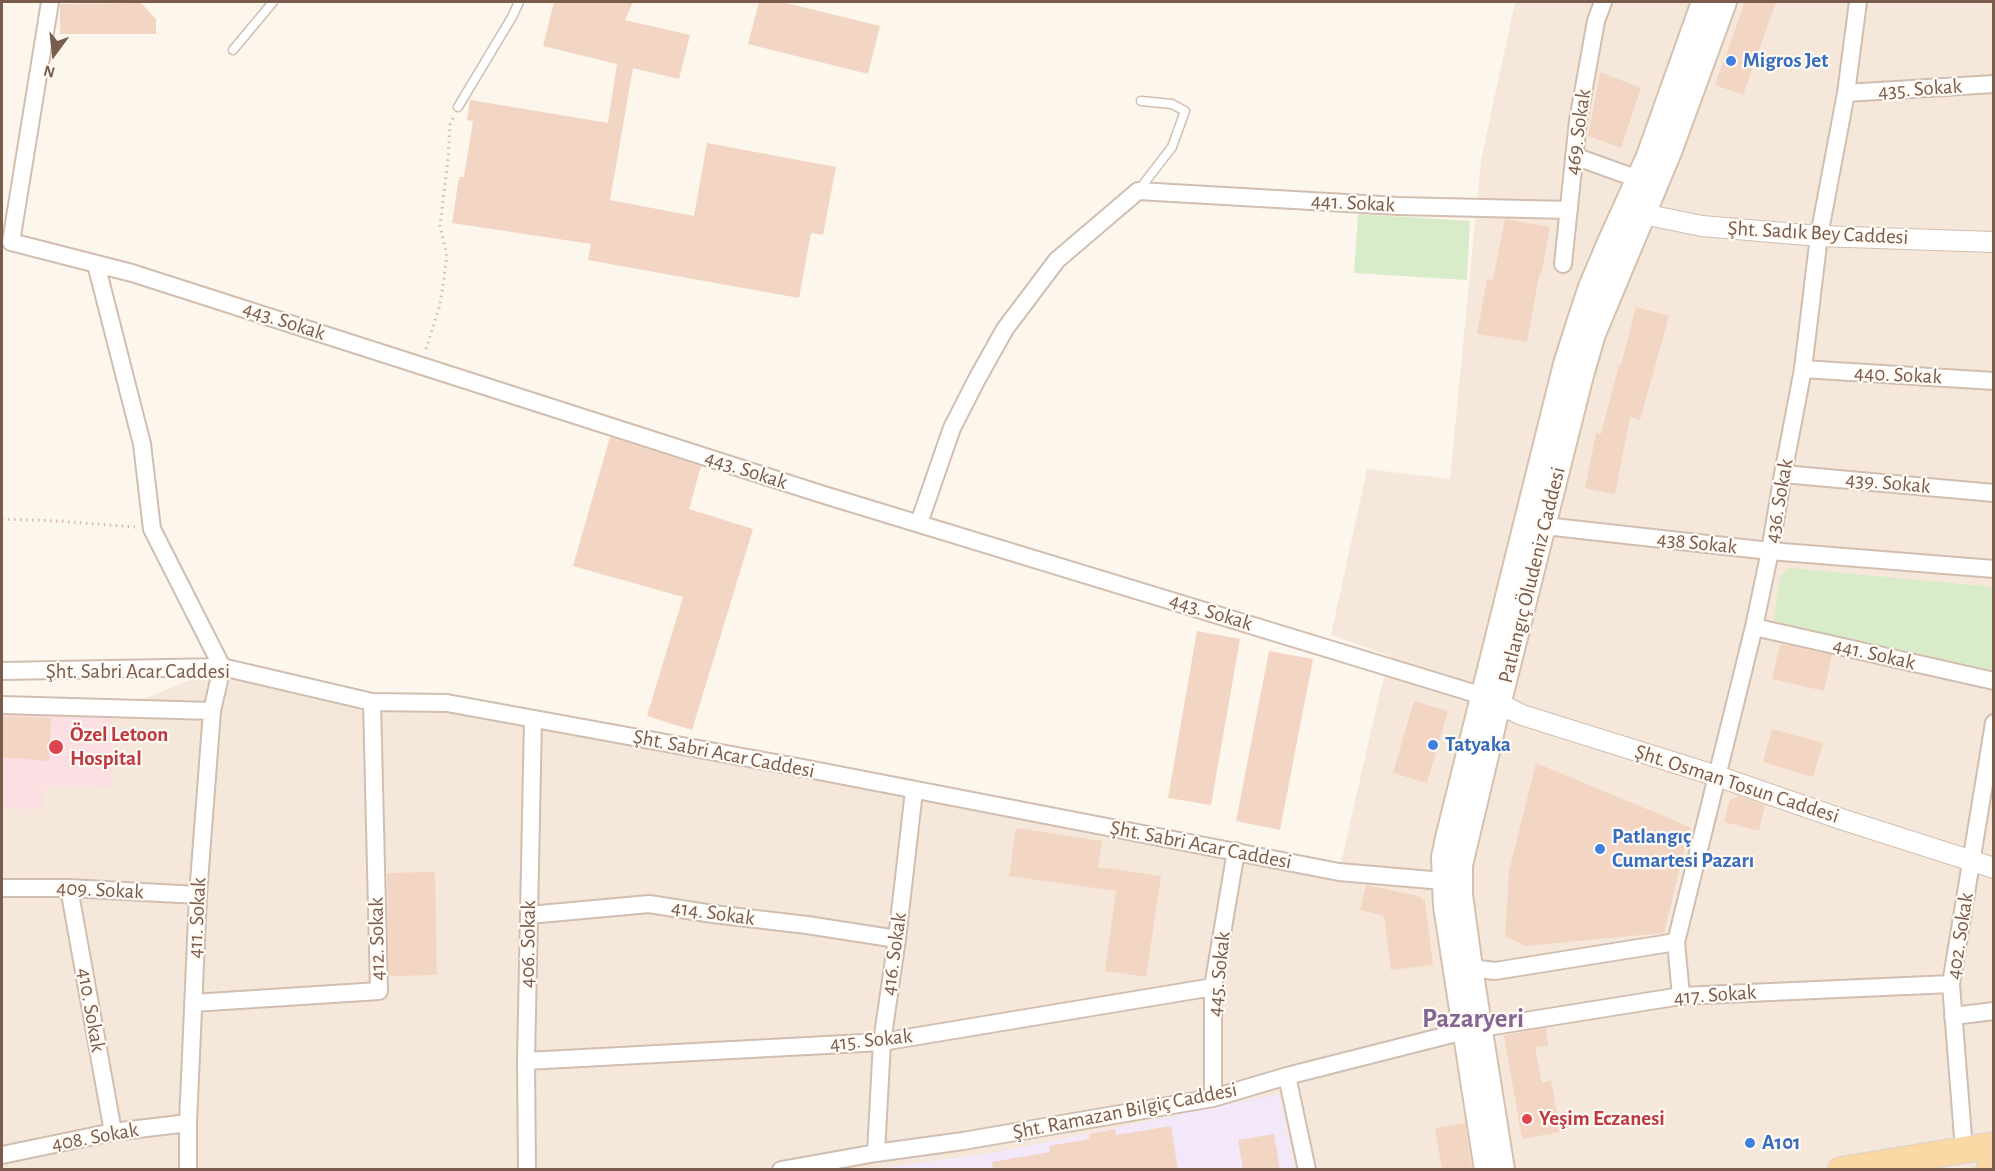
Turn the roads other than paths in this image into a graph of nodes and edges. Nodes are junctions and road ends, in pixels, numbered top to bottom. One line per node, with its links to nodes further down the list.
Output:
1 (50, 2): 20 (street)
2 (273, 2): 8 (lane)
3 (519, 2): 12 (lane)
4 (1603, 2): 13 (street, 469. Sokak)
5 (1703, 2): 14 (main road, Patlangıç Öludeniz Caddesi)
6 (1725, 2): 17 (main road, Patlangıç Öludeniz Caddesi)
7 (1858, 2): 10 (street, 436. Sokak)
8 (233, 50)
9 (1994, 84): 10 (street, 435. Sokak)
10 (1846, 93): 18 (street, 436. Sokak)
11 (1141, 101): 15 (lane)
12 (458, 106)
13 (1574, 156): 14 (street); 16 (street, 469. Sokak)
14 (1638, 179): 35 (main road, Patlangıç Öludeniz Caddesi)
15 (1138, 191): 16 (street, 441. Sokak); 27 (street)
16 (1569, 210): 22 (street, 469. Sokak)
17 (1644, 214): 18 (street, Şht. Sadık Bey Caddesi); 28 (main road, Patlangıç Öludeniz Caddesi)
18 (1819, 236): 19 (street, Şht. Sadık Bey Caddesi); 23 (street, 436. Sokak)
19 (1994, 242)
20 (6, 244): 21 (street, 443. Sokak)
21 (96, 264): 27 (street, 443. Sokak); 32 (street)
22 (1563, 264)
23 (1803, 369): 24 (street, 440. Sokak); 25 (street, 436. Sokak)
24 (1994, 381)
25 (1783, 474): 26 (street, 439. Sokak); 29 (street, 436. Sokak)
26 (1994, 493)
27 (919, 523): 35 (street, 443. Sokak)
28 (1545, 526): 29 (street, 438 Sokak); 35 (main road, Patlangıç Öludeniz Caddesi)
29 (1770, 551): 30 (street, 438 Sokak); 31 (street, 436. Sokak)
30 (1994, 569)
31 (1754, 627): 34 (street, 441. Sokak); 41 (street, 436. Sokak)
32 (222, 668): 33 (street, Şht. Sabri Acar Caddesi); 36 (street, Şht. Sabri Acar Caddesi); 38 (street, 411. Sokak)
33 (2, 671)
34 (1994, 681)
35 (1491, 701): 41 (street, Şht. Osman Tosun Caddesi); 46 (main road, Patlangıç Öludeniz Caddesi); 53 (main road, Patlangıç Öludeniz Caddesi)
36 (372, 702): 39 (street, Şht. Sabri Acar Caddesi); 57 (street, 412. Sokak)
37 (2, 705): 38 (street)
38 (212, 711): 49 (street, 411. Sokak)
39 (533, 718): 42 (street, Şht. Sabri Acar Caddesi); 50 (street, 406. Sokak)
40 (1994, 723): 44 (street, 402. Sokak)
41 (1717, 776): 44 (street, Şht. Osman Tosun Caddesi); 52 (street, 436. Sokak)
42 (914, 791): 43 (street, Şht. Sabri Acar Caddesi); 51 (street, 416. Sokak)
43 (1236, 850): 46 (street, Şht. Sabri Acar Caddesi); 55 (street, 445. Sokak)
44 (1972, 861): 45 (street, Şht. Osman Tosun Caddesi); 54 (street, 402. Sokak)
45 (1994, 868)
46 (1443, 881): 60 (main road, Patlangıç Öludeniz Caddesi)
47 (2, 888): 48 (street, 409. Sokak)
48 (69, 888): 49 (street, 409. Sokak); 66 (street, 410. Sokak)
49 (198, 895): 57 (street, 411. Sokak)
50 (529, 915): 51 (street, 414. Sokak); 62 (street, 406. Sokak)
51 (897, 939): 61 (street, 416. Sokak)
52 (1676, 942): 53 (street); 56 (street, 436. Sokak)
53 (1471, 968): 60 (main road, Patlangıç Öludeniz Caddesi)
54 (1951, 984): 56 (street, 417. Sokak); 59 (street, 402. Sokak)
55 (1213, 987): 61 (street, 415. Sokak); 64 (street, 445. Sokak)
56 (1681, 996): 60 (street, 417. Sokak)
57 (193, 1003): 65 (street, 411. Sokak)
58 (1994, 1011): 59 (street)
59 (1953, 1016): 68 (street, 402. Sokak)
60 (1473, 1030): 63 (street, Şht. Ramazan Bilgiç Caddesi); 77 (main road, Patlangıç Öludeniz Caddesi); 78 (main road, Patlangıç Öludeniz Caddesi)
61 (882, 1042): 62 (street, 415. Sokak); 69 (street, 416. Sokak)
62 (526, 1061): 74 (street, 406. Sokak)
63 (1287, 1076): 64 (street, Şht. Ramazan Bilgiç Caddesi); 76 (street)
64 (1213, 1098): 69 (street, Şht. Ramazan Bilgiç Caddesi)
65 (188, 1124): 66 (street, 408. Sokak); 73 (street, 411. Sokak)
66 (113, 1132): 70 (street, 408. Sokak)
67 (1994, 1145): 68 (main road)
68 (1964, 1150): 79 (main road)
69 (876, 1153): 71 (street, Şht. Ramazan Bilgiç Caddesi)
70 (2, 1155)
71 (843, 1164): 75 (street, Şht. Ramazan Bilgiç Caddesi)
72 (1994, 1169): 80 (main road)
73 (188, 1170)
74 (527, 1170)
75 (781, 1170)
76 (1307, 1170)
77 (1486, 1170)
78 (1503, 1170)
79 (1841, 1170)
80 (1989, 1170)

